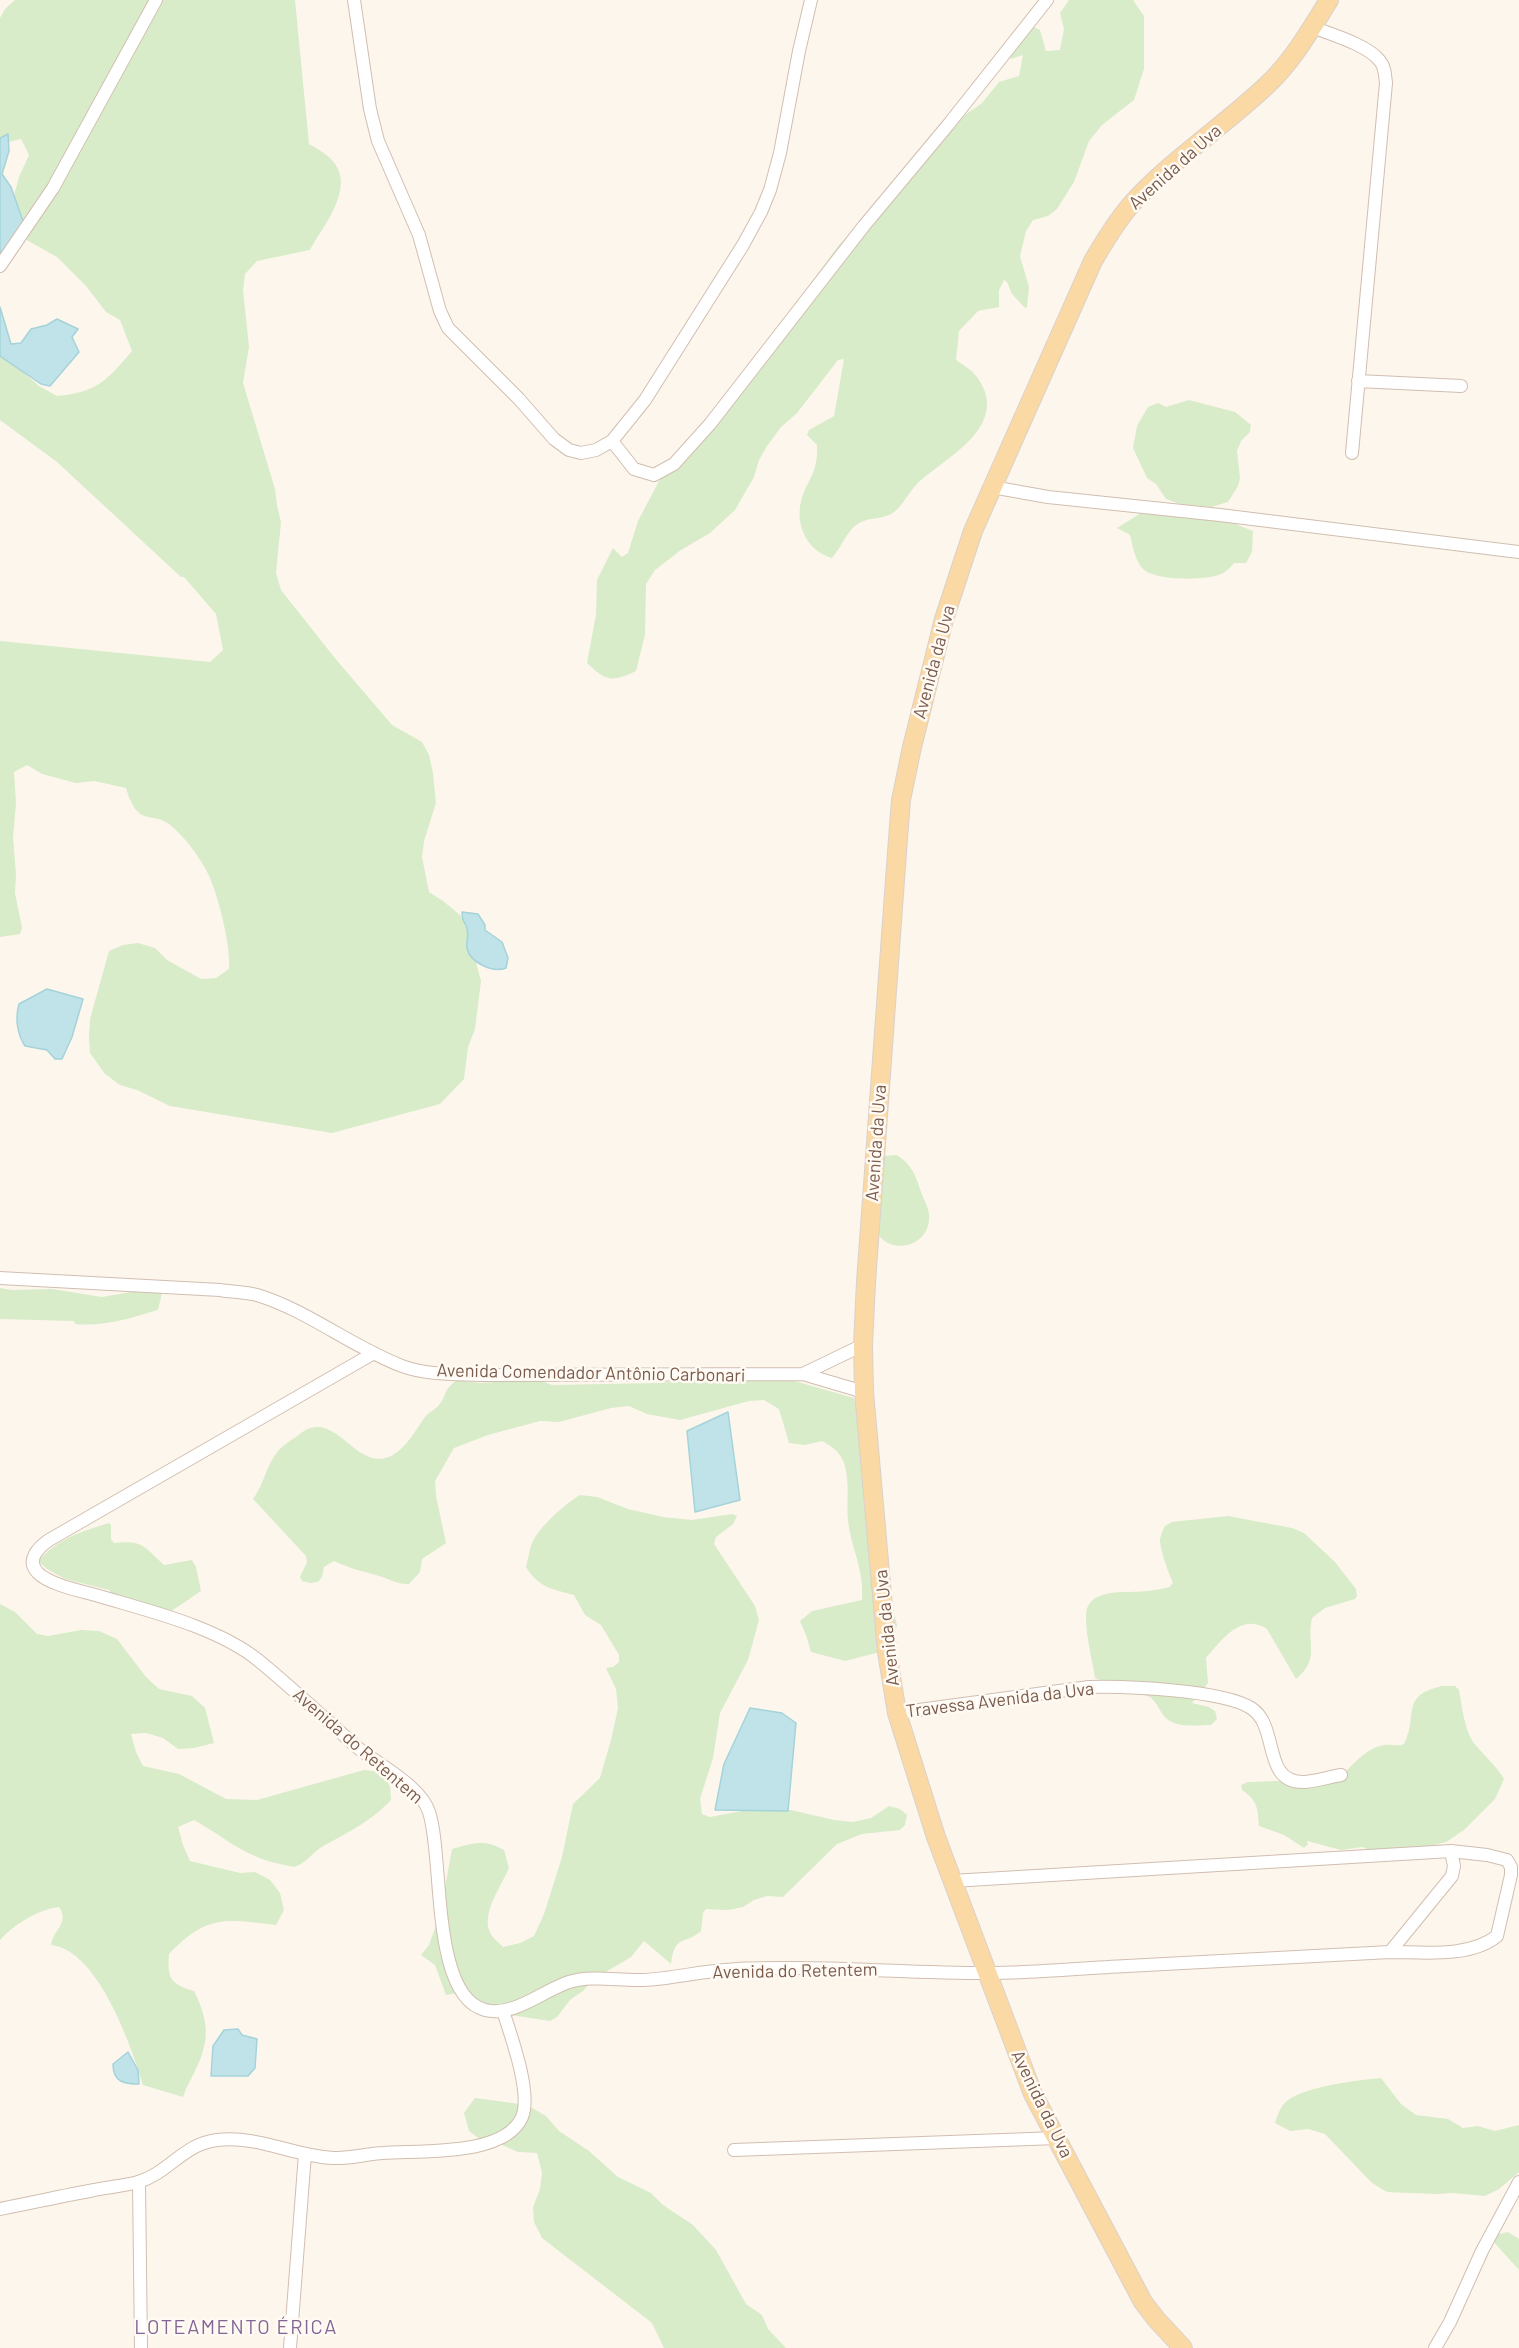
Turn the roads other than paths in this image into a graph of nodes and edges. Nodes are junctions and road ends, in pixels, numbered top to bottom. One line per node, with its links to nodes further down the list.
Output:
1 (156, 0): 7 (street)
2 (354, 0): 10 (street)
3 (811, 0): 10 (street)
4 (1047, 0): 10 (street)
5 (1329, 0): 6 (main road, Avenida da Uva)
6 (1312, 27): 8 (street); 12 (main road, Avenida da Uva)
7 (0, 266)
8 (1358, 381): 9 (street); 11 (street)
9 (1461, 386)
10 (612, 441)
11 (1352, 453)
12 (992, 487): 13 (street); 15 (main road, Avenida da Uva)
13 (1519, 552)
14 (0, 1278): 16 (street, Avenida Comendador Antônio Carbonari)
15 (863, 1345): 17 (street, Avenida Comendador Antônio Carbonari); 18 (main road, Avenida da Uva)
16 (374, 1353): 17 (street, Avenida Comendador Antônio Carbonari); 25 (street, Avenida do Retentem)
17 (803, 1374): 18 (street, Avenida Comendador Antônio Carbonari)
18 (864, 1392): 19 (main road, Avenida da Uva)
19 (897, 1713): 20 (street, Travessa Avenida da Uva); 22 (main road, Avenida da Uva)
20 (1341, 1775)
21 (1451, 1851): 22 (street); 23 (street); 23 (street, Avenida do Retentem)
22 (952, 1881): 24 (main road, Avenida da Uva)
23 (1390, 1952): 24 (street, Avenida do Retentem)
24 (986, 1973): 25 (street, Avenida do Retentem); 26 (main road, Avenida da Uva)
25 (503, 2011): 28 (street)
26 (1057, 2138): 27 (street); 34 (main road, Avenida da Uva)
27 (734, 2150)
28 (305, 2154): 29 (street); 33 (street)
29 (139, 2181): 31 (street); 32 (street)
30 (1519, 2182): 35 (street)
31 (0, 2209)
32 (141, 2348)
33 (290, 2348)
34 (1182, 2348)
35 (1435, 2348)

